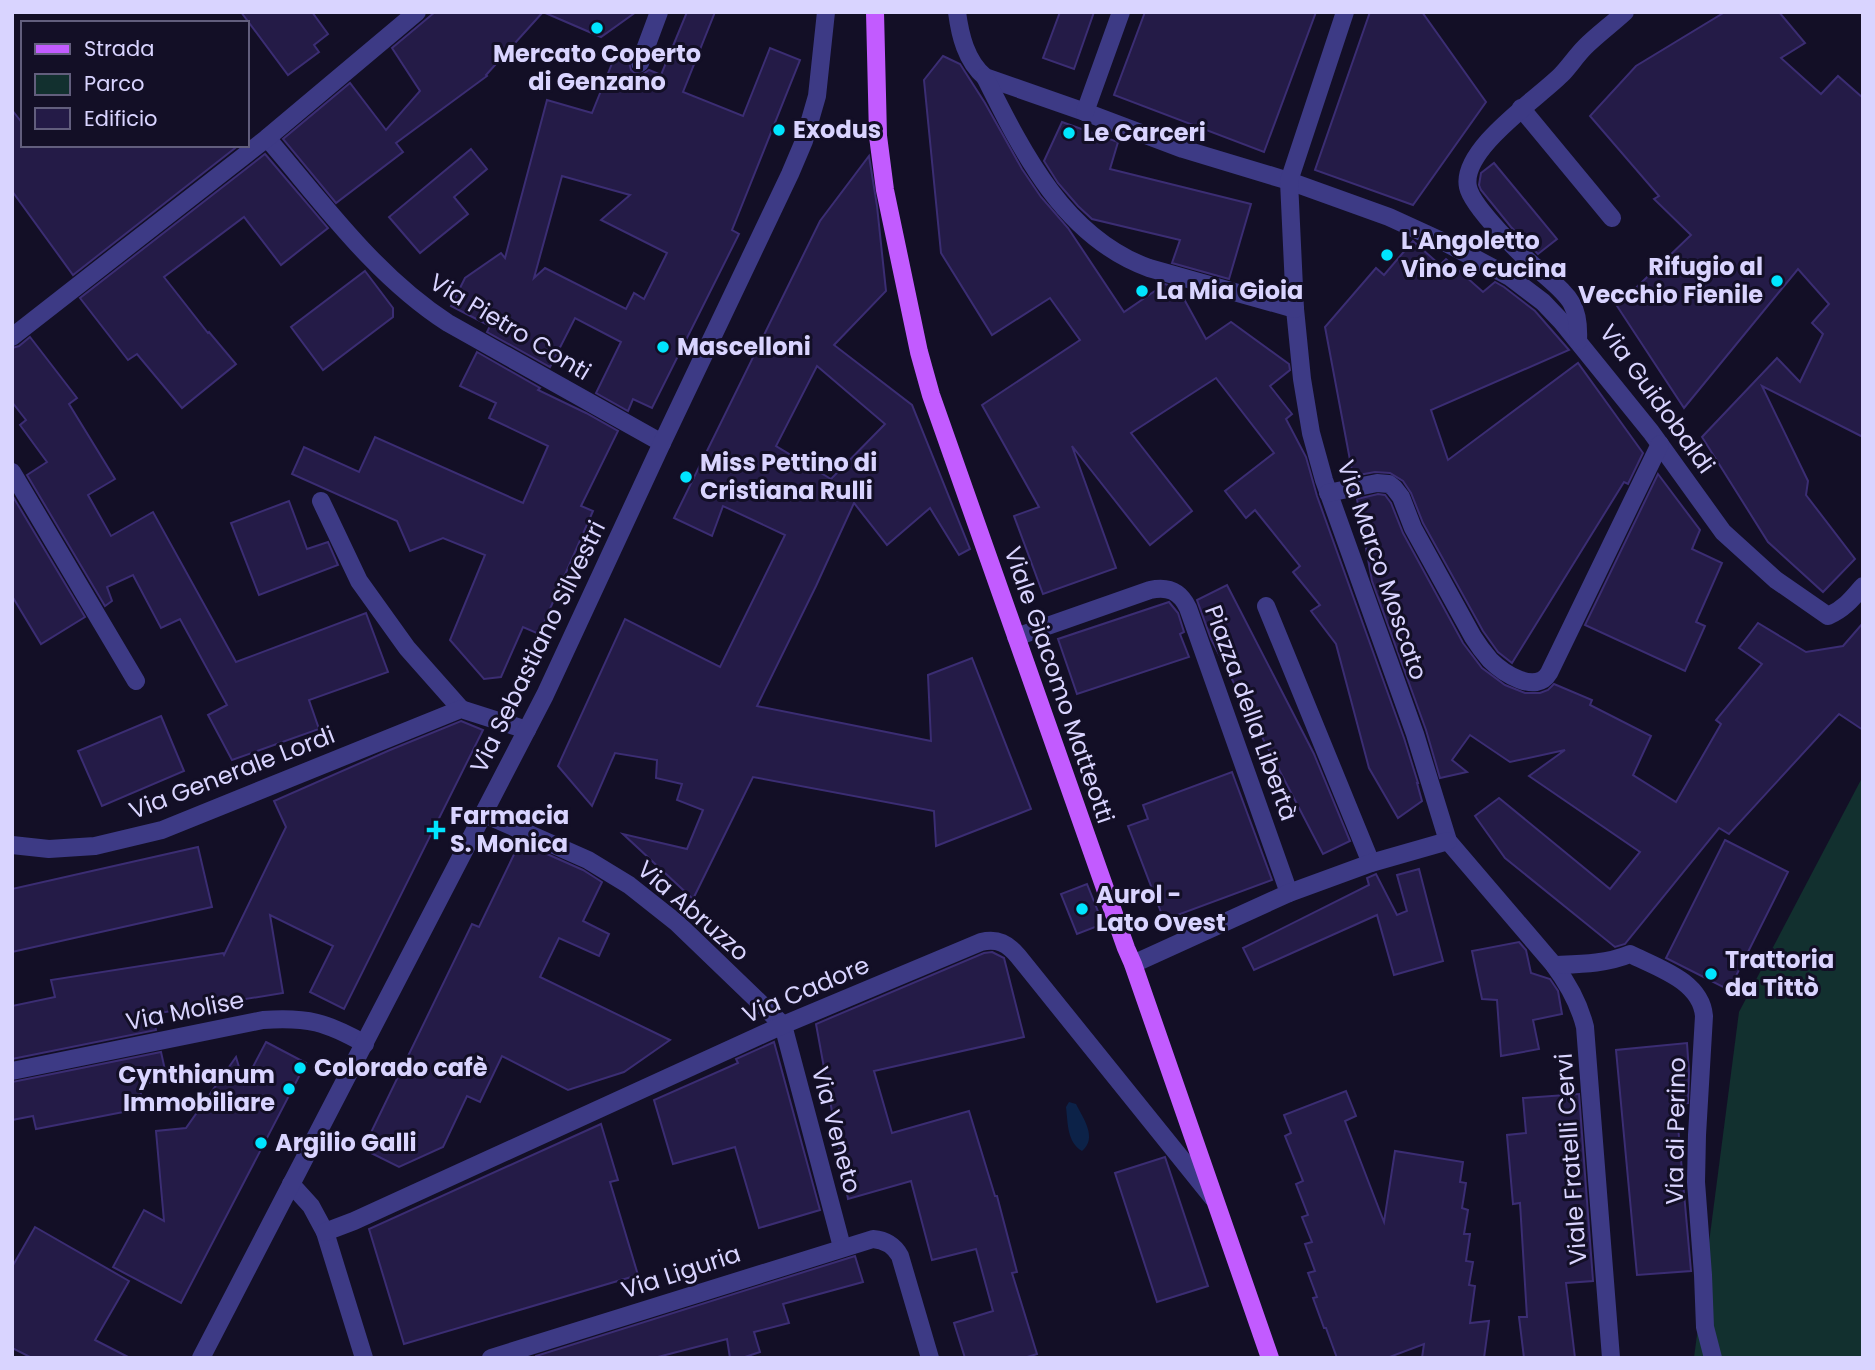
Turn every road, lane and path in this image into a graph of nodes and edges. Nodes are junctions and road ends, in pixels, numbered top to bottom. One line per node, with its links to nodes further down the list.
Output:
1 (417, 12): 13 (street)
2 (659, 12): 9 (street)
3 (826, 12): 19 (street, Via Sebastiano Silvestri)
4 (875, 12): 26 (main road, Viale Giacomo Matteotti)
5 (957, 12): 10 (street)
6 (1121, 12): 12 (street)
7 (1345, 12): 14 (street)
8 (1625, 12): 11 (street)
9 (640, 63)
10 (985, 77): 12 (street); 16 (street)
11 (1521, 108): 15 (street); 18 (street, Via Guidobaldi)
12 (1085, 111): 14 (street)
13 (267, 138): 17 (street); 19 (street, Via Pietro Conti)
14 (1289, 181): 16 (street, Via Marco Moscato); 18 (street)
15 (1612, 218)
16 (1295, 309): 22 (street, Via Marco Moscato)
17 (12, 337)
18 (1578, 341): 20 (street, Via Guidobaldi)
19 (662, 443): 29 (street, Via Sebastiano Silvestri)
20 (1660, 444): 22 (street); 24 (street, Via Guidobaldi)
21 (12, 472): 27 (street)
22 (1328, 492): 31 (street, Via Marco Moscato)
23 (321, 501): 28 (street)
24 (1863, 586)
25 (1266, 606): 33 (street)
26 (1016, 637): 34 (street, Piazza della Libertà); 35 (main road, Viale Giacomo Matteotti)
27 (136, 681)
28 (461, 709): 29 (street); 32 (street, Via Generale Lordi)
29 (527, 730): 30 (street, Via Sebastiano Silvestri)
30 (484, 814): 37 (street, Via Abruzzo); 38 (street, Via Sebastiano Silvestri)
31 (1448, 841): 33 (street); 36 (street, Viale Fratelli Cervi)
32 (12, 845)
33 (1371, 863): 34 (street)
34 (1290, 893): 35 (street)
35 (1133, 964): 41 (main road, Viale Giacomo Matteotti)
36 (1554, 965): 49 (street, Viale Fratelli Cervi); 50 (street, Via di Perino)
37 (783, 1025): 41 (street, Via Cadore); 42 (street, Via Cadore); 43 (street, Via Veneto)
38 (365, 1044): 39 (street, Via Molise); 40 (street, Via Sebastiano Silvestri)
39 (12, 1071)
40 (291, 1184): 42 (street); 44 (street, Via Sebastiano Silvestri)
41 (1215, 1201): 48 (main road, Viale Giacomo Matteotti)
42 (325, 1232): 45 (street)
43 (842, 1247): 46 (street, Via Liguria); 47 (street, Via Liguria)
44 (201, 1358)
45 (364, 1358)
46 (491, 1358)
47 (930, 1358)
48 (1270, 1358)
49 (1611, 1358)
50 (1713, 1358)

